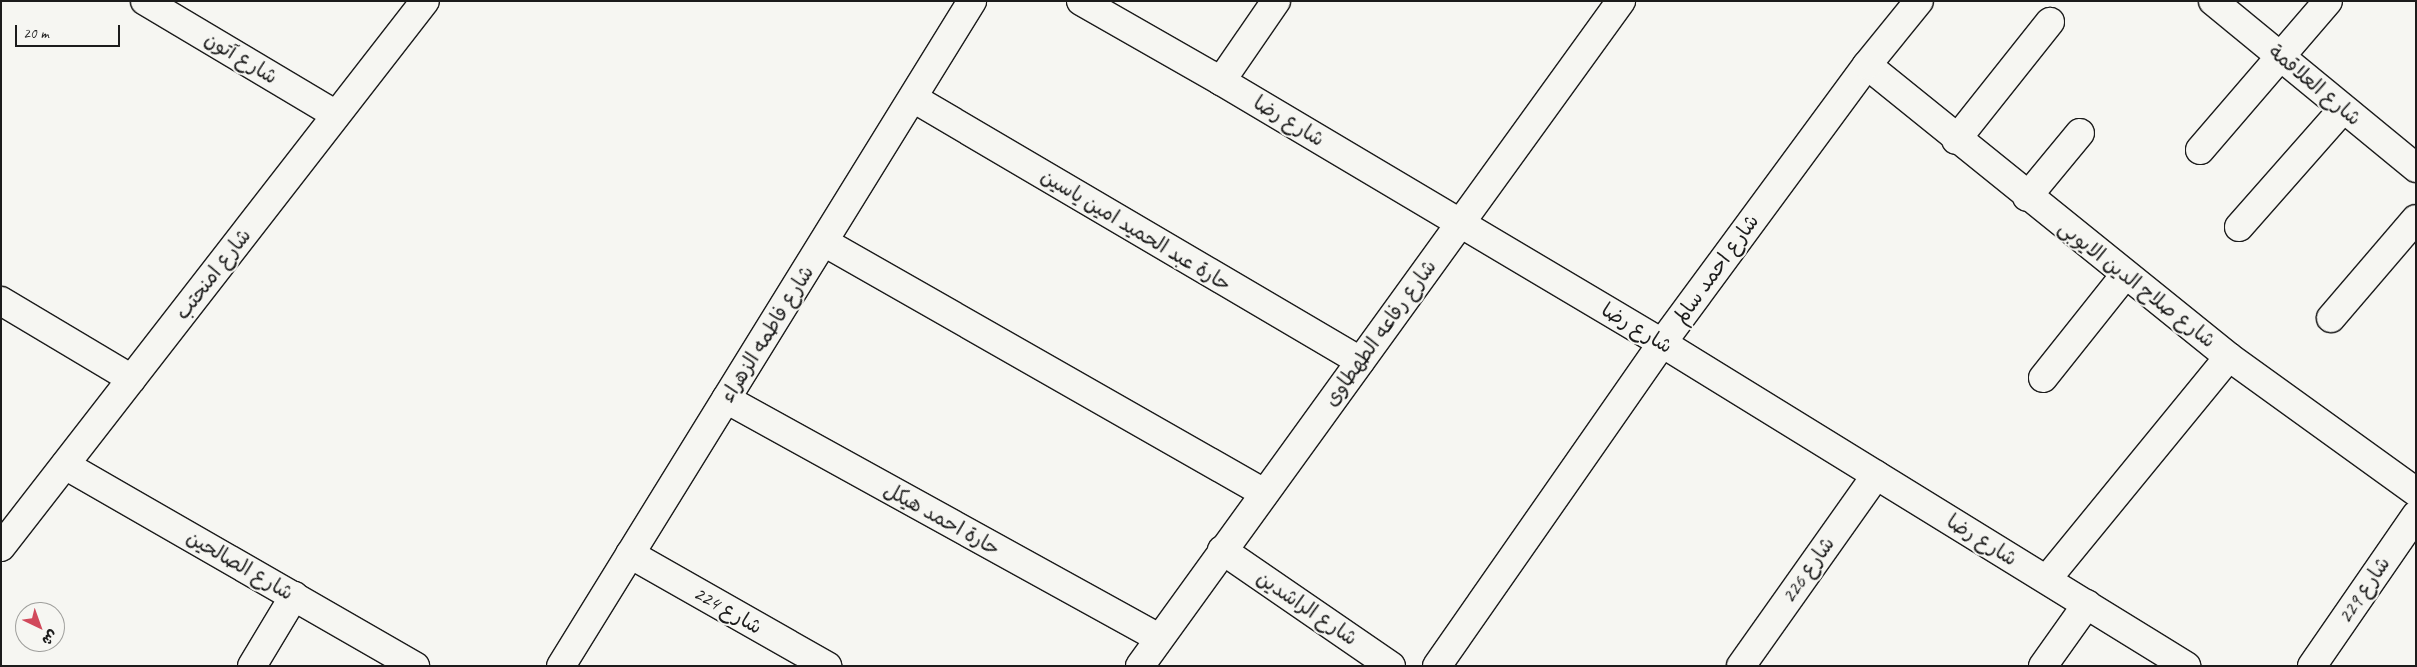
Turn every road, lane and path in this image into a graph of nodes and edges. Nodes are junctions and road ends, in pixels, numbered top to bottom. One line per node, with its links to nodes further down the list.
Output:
1 (145, 1): 16 (street, شارع آتون)
2 (425, 1): 16 (street, شارع امنحتب)
3 (972, 1): 14 (street, شارع فاطمه الزهراء)
4 (1081, 1): 13 (street, شارع رضا)
5 (1276, 1): 13 (street)
6 (1621, 1): 23 (street, شارع رفاعه الطهطاوى)
7 (1919, 1): 12 (street, شارع احمد سالم)
8 (2213, 1): 11 (street, شارع العلاقمة)
9 (2328, 1): 11 (street)
10 (2050, 22): 18 (street)
11 (2282, 57): 15 (street, شارع العلاقمة); 19 (street)
12 (1867, 65): 18 (street, شارع صلاح الدين الايوبى); 29 (street, شارع احمد سالم)
13 (1221, 81): 23 (street, شارع رضا)
14 (913, 98): 25 (street, شارع فاطمه الزهراء); 31 (street, حارة عبد الحميد امين ياسين)
15 (2343, 109): 20 (street, شارع العلاقمة); 24 (street)
16 (336, 114): 33 (street, شارع امنحتب)
17 (2080, 133): 21 (street)
18 (1956, 140): 21 (street, شارع صلاح الدين الايوبى)
19 (2200, 150)
20 (2416, 168)
21 (2027, 197): 26 (street, شارع صلاح الدين الايوبى)
22 (2416, 219): 28 (street)
23 (1461, 223): 29 (street, شارع رضا); 31 (street, شارع رفاعه الطهطاوى)
24 (2239, 226)
25 (824, 242): 34 (street, شارع فاطمه الزهراء); 38 (street)
26 (2126, 275): 30 (street, شارع صلاح الدين الايوبى); 32 (street)
27 (1, 301): 33 (street)
28 (2331, 318)
29 (1662, 343): 36 (street, شارع رضا); 53 (street, شارع احمد سالم)
30 (2229, 357): 37 (street, شارع صلاح الدين الايوبى); 43 (street)
31 (1360, 362): 38 (street, شارع رفاعه الطهطاوى)
32 (2043, 378)
33 (132, 379): 35 (street, شارع امنحتب)
34 (726, 399): 42 (street, شارع فاطمه الزهراء); 46 (street, حارة احمد هيكل)
35 (65, 465): 40 (street, شارع امنحتب); 44 (street, شارع الصالحين)
36 (1876, 474): 43 (street, شارع رضا); 54 (street, شارع 226)
37 (2416, 492)
38 (1264, 493): 41 (street, شارع رفاعه الطهطاوى)
39 (2416, 515): 57 (street, شارع 229)
40 (1, 547)
41 (1222, 550): 46 (street, شارع رفاعه الطهطاوى); 52 (street, شارع الراشدين)
42 (630, 554): 49 (street, شارع فاطمه الزهراء); 50 (street, شارع 224)
43 (2047, 579): 45 (street, شارع رضا)
44 (294, 596): 47 (street); 48 (street, شارع الصالحين)
45 (2087, 604): 55 (street); 56 (street, شارع رضا)
46 (1159, 638): 51 (street, شارع رفاعه الطهطاوى)
47 (252, 666)
48 (415, 666)
49 (561, 666)
50 (827, 666)
51 (1140, 666)
52 (1391, 666)
53 (1437, 666)
54 (1741, 666)
55 (2043, 666)
56 (2186, 666)
57 (2312, 666)

